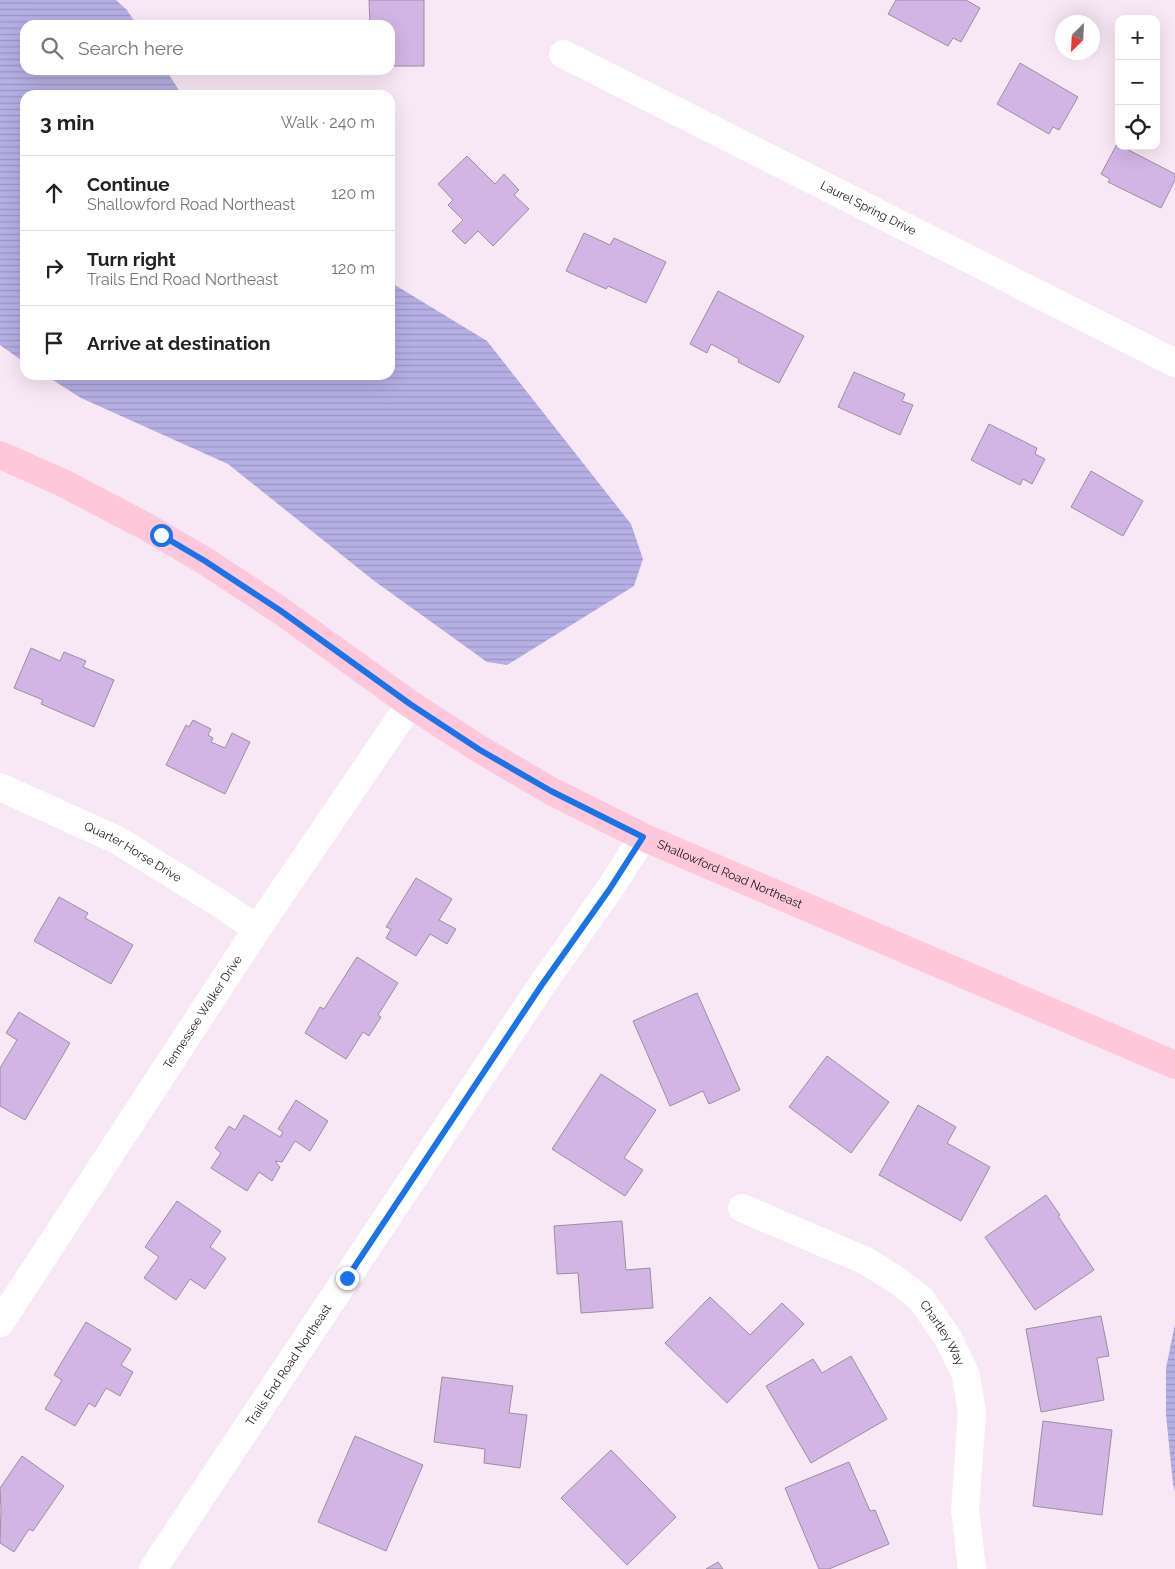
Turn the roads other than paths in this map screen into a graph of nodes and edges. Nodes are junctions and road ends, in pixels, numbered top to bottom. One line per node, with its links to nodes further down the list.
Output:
1 (563, 54): 2 (street, Laurel Spring Drive)
2 (1175, 363)
3 (0, 455): 4 (main road, Shallowford Road Northeast)
4 (410, 704): 6 (main road, Shallowford Road Northeast); 7 (street, Tennessee Walker Drive)
5 (0, 787): 7 (street, Quarter Horse Drive)
6 (643, 837): 8 (main road, Shallowford Road Northeast); 11 (street, Trails End Road Northeast)
7 (256, 929): 10 (street, Tennessee Walker Drive)
8 (1175, 1065)
9 (742, 1208): 12 (street, Chartley Way)
10 (0, 1323)
11 (152, 1569)
12 (972, 1569)

